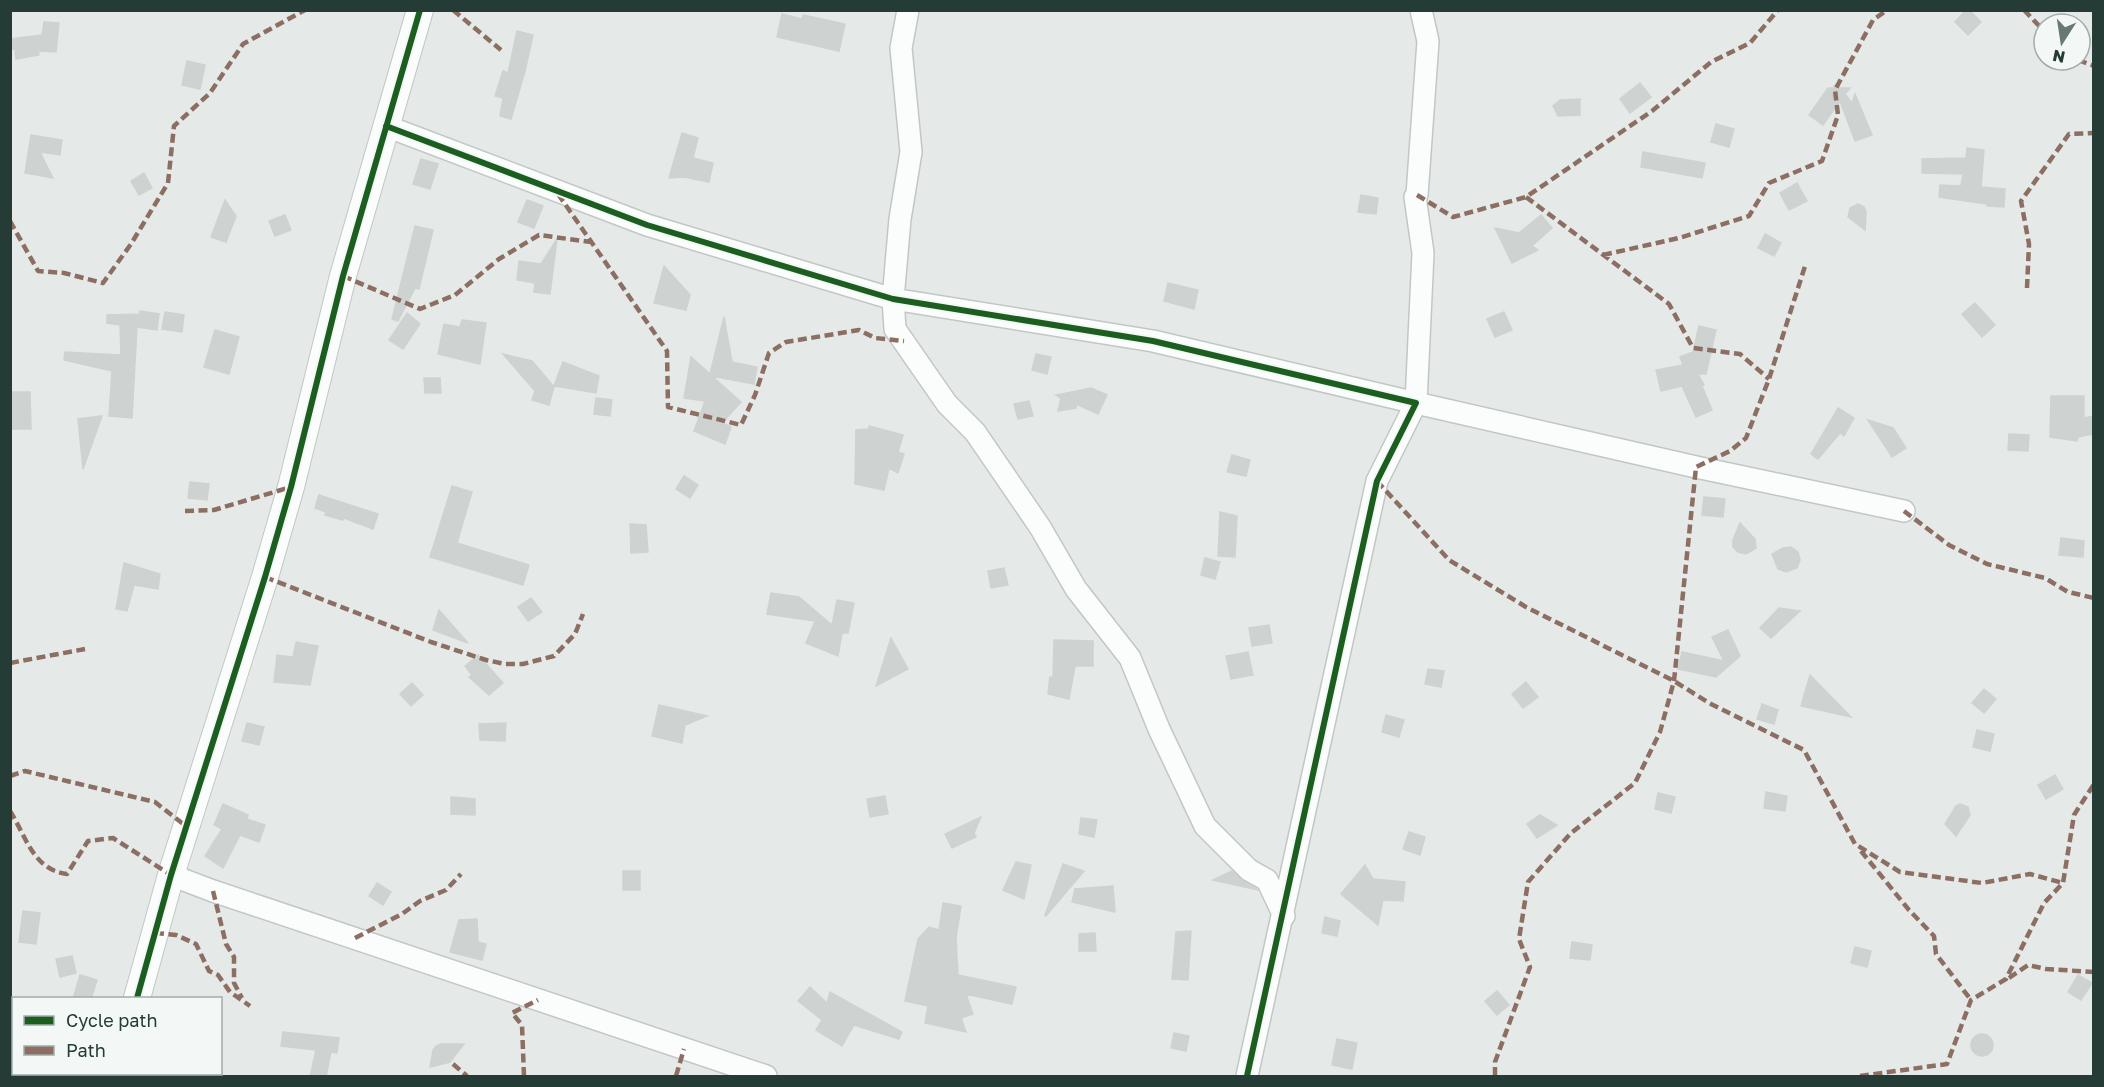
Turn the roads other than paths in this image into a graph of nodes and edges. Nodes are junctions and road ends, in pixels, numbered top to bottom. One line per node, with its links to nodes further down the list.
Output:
1 (420, 10): 4 (street)
2 (908, 10): 5 (street)
3 (1421, 10): 6 (street)
4 (386, 126): 5 (street); 8 (street)
5 (893, 299): 6 (street); 9 (street)
6 (1416, 403): 7 (street); 9 (street)
7 (1905, 511)
8 (171, 875): 10 (street); 11 (street)
9 (1284, 916): 12 (street)
10 (138, 997)
11 (766, 1077)
12 (1247, 1077)

